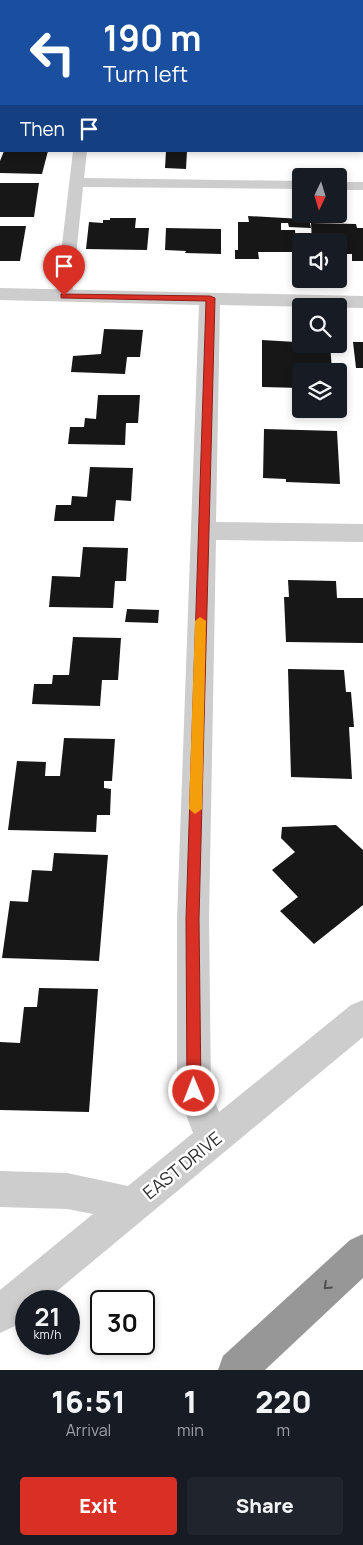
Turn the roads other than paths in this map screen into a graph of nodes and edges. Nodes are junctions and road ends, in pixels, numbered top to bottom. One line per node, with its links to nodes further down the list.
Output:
1 (80, 152): 2 (lane)
2 (77, 182): 3 (lane); 7 (lane)
3 (292, 185)
4 (348, 186): 5 (lane)
5 (362, 186)
6 (0, 294): 7 (street)
7 (64, 296): 8 (street)
8 (210, 298): 9 (street); 10 (street)
9 (363, 302)
10 (203, 531): 11 (street); 13 (street)
11 (363, 533)
12 (363, 1016): 13 (street, EAST DRIVE)
13 (213, 1140): 15 (street, EAST DRIVE)
14 (0, 1189): 15 (street)
15 (134, 1205): 17 (street, EAST DRIVE)
16 (363, 1253): 18 (highway, one-way to 18)
17 (0, 1314)
18 (237, 1370)

